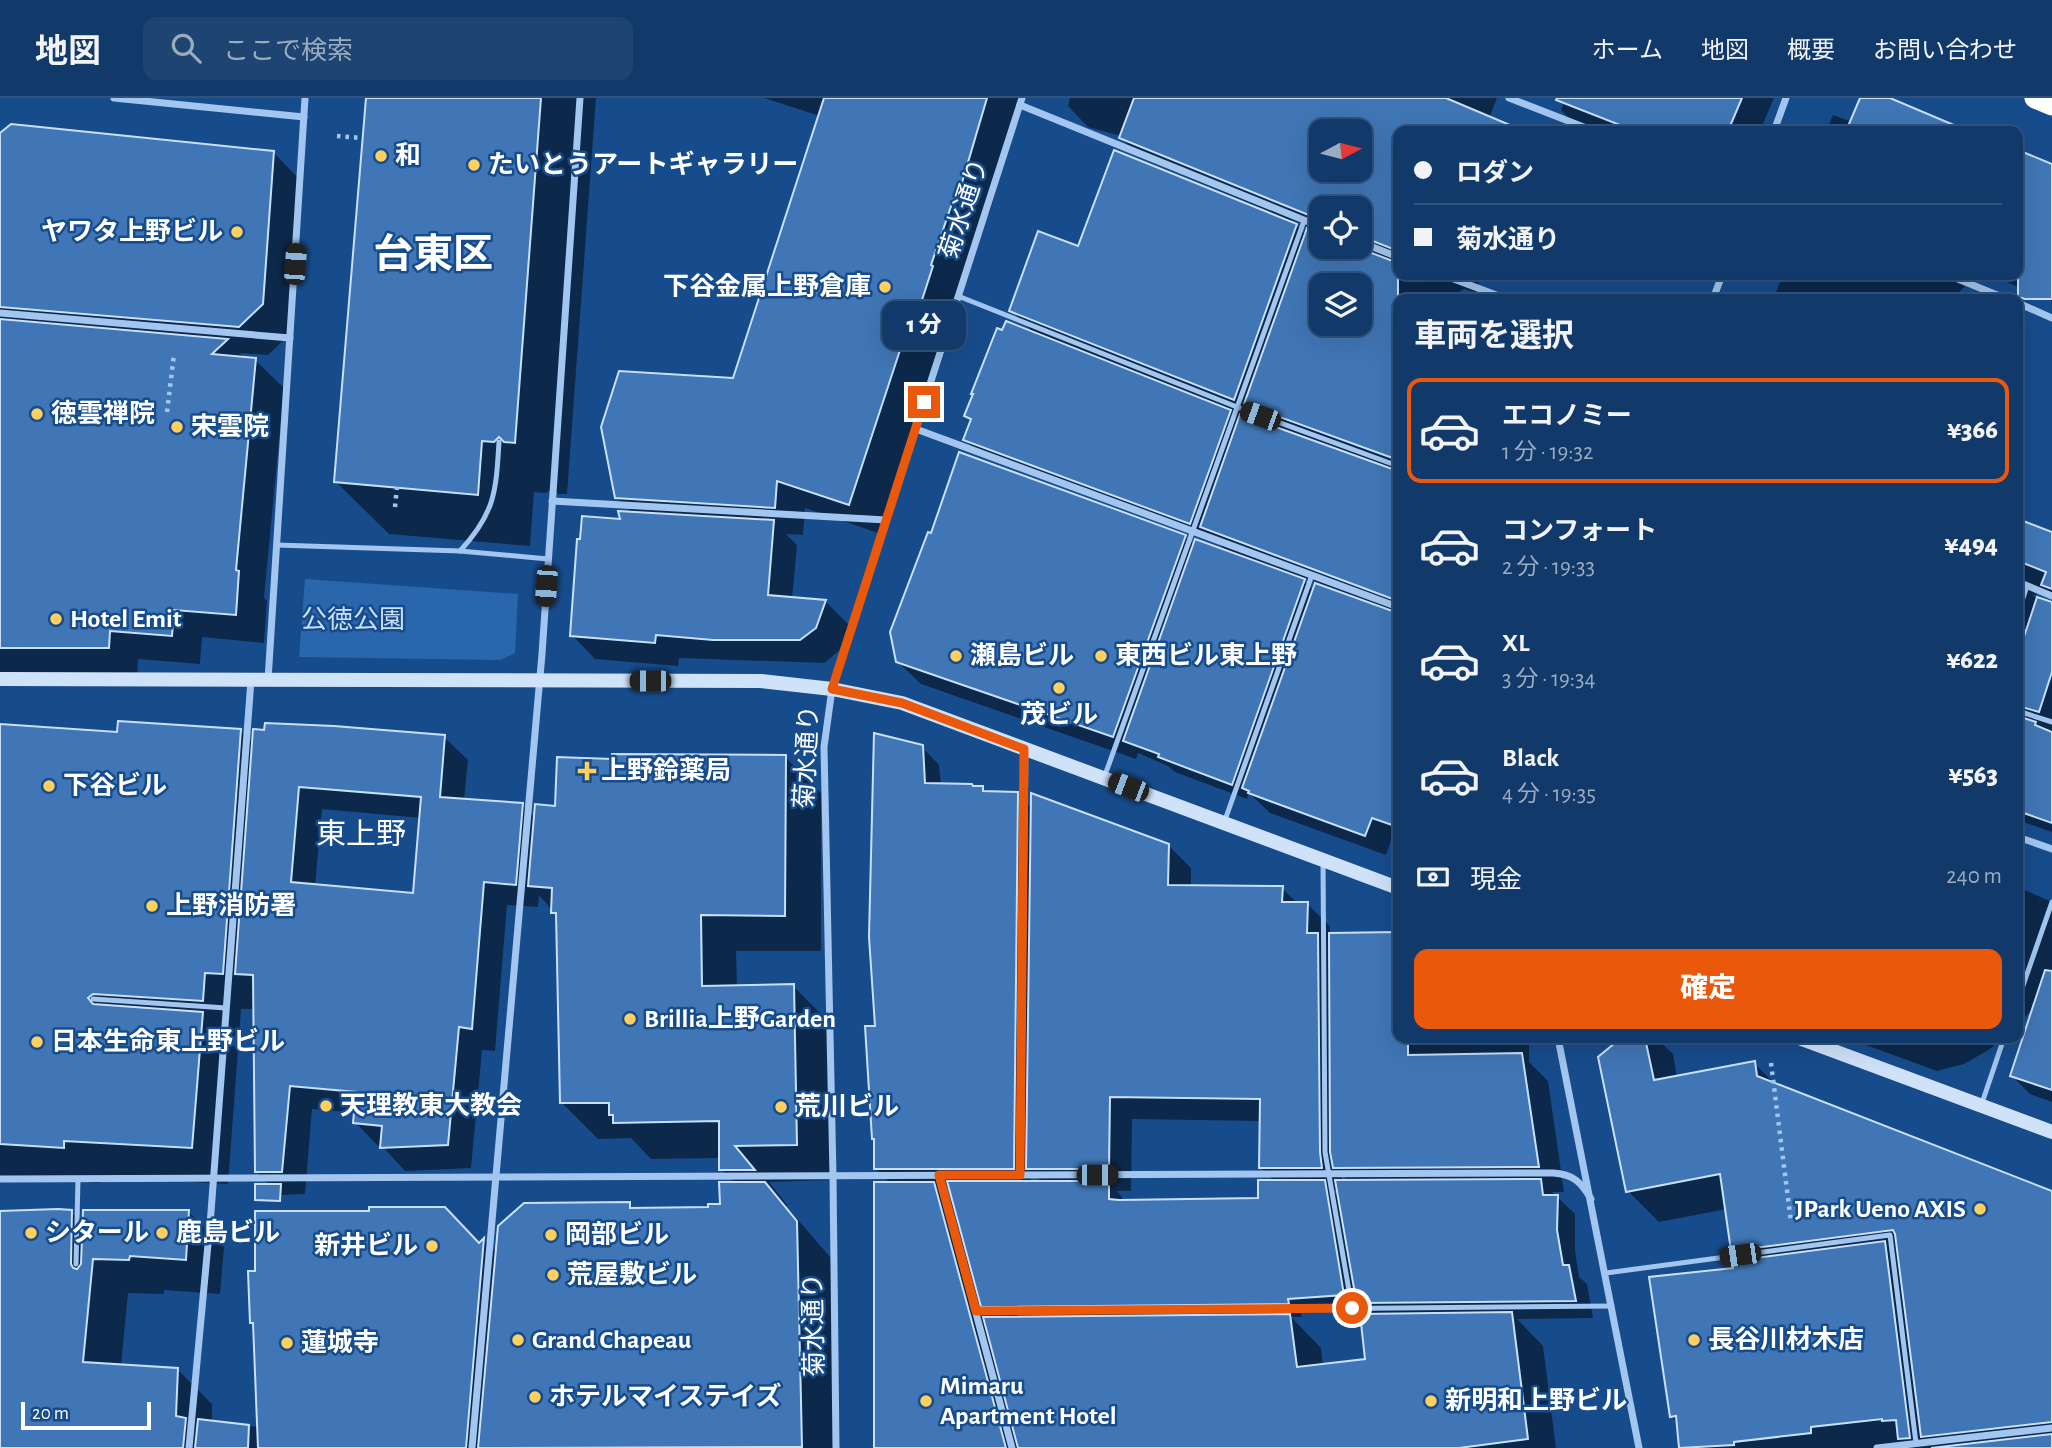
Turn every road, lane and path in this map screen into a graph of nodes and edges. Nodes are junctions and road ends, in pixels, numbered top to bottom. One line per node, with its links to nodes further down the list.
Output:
1 (114, 98): 9 (street)
2 (305, 98): 9 (street)
3 (580, 98): 34 (street)
4 (1509, 98): 10 (street)
5 (1786, 98): 11 (street)
6 (2035, 98): 8 (highway)
7 (1021, 102): 14 (street); 22 (street, 菊水通り)
8 (2052, 105)
9 (304, 117): 27 (street)
10 (1581, 126)
11 (1776, 126)
12 (337, 136): 13 (path)
13 (362, 138)
14 (1304, 221): 15 (street); 28 (lane)
15 (1309, 223)
16 (1372, 247): 17 (street)
17 (1393, 255)
18 (1456, 280): 20 (street)
19 (1960, 280): 21 (street)
20 (1494, 294)
21 (1995, 294)
22 (958, 296): 28 (lane); 30 (street, 菊水通り)
23 (2023, 305): 25 (street)
24 (0, 313): 26 (street)
25 (2052, 318)
26 (177, 329): 27 (street); 29 (path)
27 (290, 338): 38 (street)
28 (1237, 407): 32 (lane); 37 (lane)
29 (167, 412)
30 (916, 429): 36 (street, 菊水通り); 37 (street)
31 (499, 442): 39 (lane)
32 (1393, 464)
33 (397, 488): 35 (path)
34 (552, 501): 36 (street); 40 (street)
35 (396, 507)
36 (886, 520): 51 (street, 菊水通り)
37 (1192, 532): 41 (street); 55 (lane)
38 (277, 545): 39 (lane); 49 (street)
39 (460, 551): 40 (lane)
40 (548, 559): 50 (street)
41 (1312, 575): 46 (street); 56 (lane)
42 (2023, 584): 43 (street)
43 (2027, 586): 44 (street); 45 (lane)
44 (2052, 596)
45 (2023, 598)
46 (1393, 605)
47 (0, 679): 48 (street)
48 (251, 680): 49 (street); 64 (street)
49 (268, 680): 50 (street)
50 (539, 681): 51 (street); 75 (street)
51 (832, 689): 54 (street); 74 (street, 菊水通り)
52 (2023, 713): 53 (lane)
53 (2052, 722)
54 (1024, 749): 55 (street); 73 (street)
55 (1103, 778): 56 (street)
56 (1224, 823): 59 (street)
57 (2023, 838): 58 (street)
58 (2052, 849)
59 (1324, 861): 60 (street); 71 (lane)
60 (1393, 886)
61 (2052, 902): 62 (lane)
62 (2023, 986)
63 (93, 999): 64 (lane)
64 (226, 1008): 78 (street)
65 (1559, 1043): 79 (street)
66 (1813, 1043): 69 (street)
67 (2002, 1043): 69 (lane)
68 (1771, 1063): 80 (path)
69 (1980, 1105): 70 (street)
70 (2052, 1132)
71 (1329, 1174): 73 (street); 79 (street); 84 (lane)
72 (939, 1175): 73 (street); 74 (street); 85 (street)
73 (1020, 1175)
74 (833, 1176): 75 (street); 90 (street, 菊水通り)
75 (494, 1178): 78 (street); 89 (street)
76 (0, 1179): 77 (street)
77 (78, 1179): 78 (street); 81 (lane)
78 (212, 1179): 88 (street)
79 (1591, 1199): 82 (street)
80 (1794, 1248): 82 (lane); 87 (lane)
81 (76, 1264)
82 (1606, 1273): 83 (street)
83 (1612, 1306): 84 (lane); 92 (street)
84 (1352, 1308): 85 (lane)
85 (976, 1311): 91 (street)
86 (2052, 1428): 87 (street)
87 (1916, 1443): 93 (street)
88 (189, 1448)
89 (472, 1448)
90 (836, 1448)
91 (1012, 1448)
92 (1639, 1448)
93 (1877, 1448)

